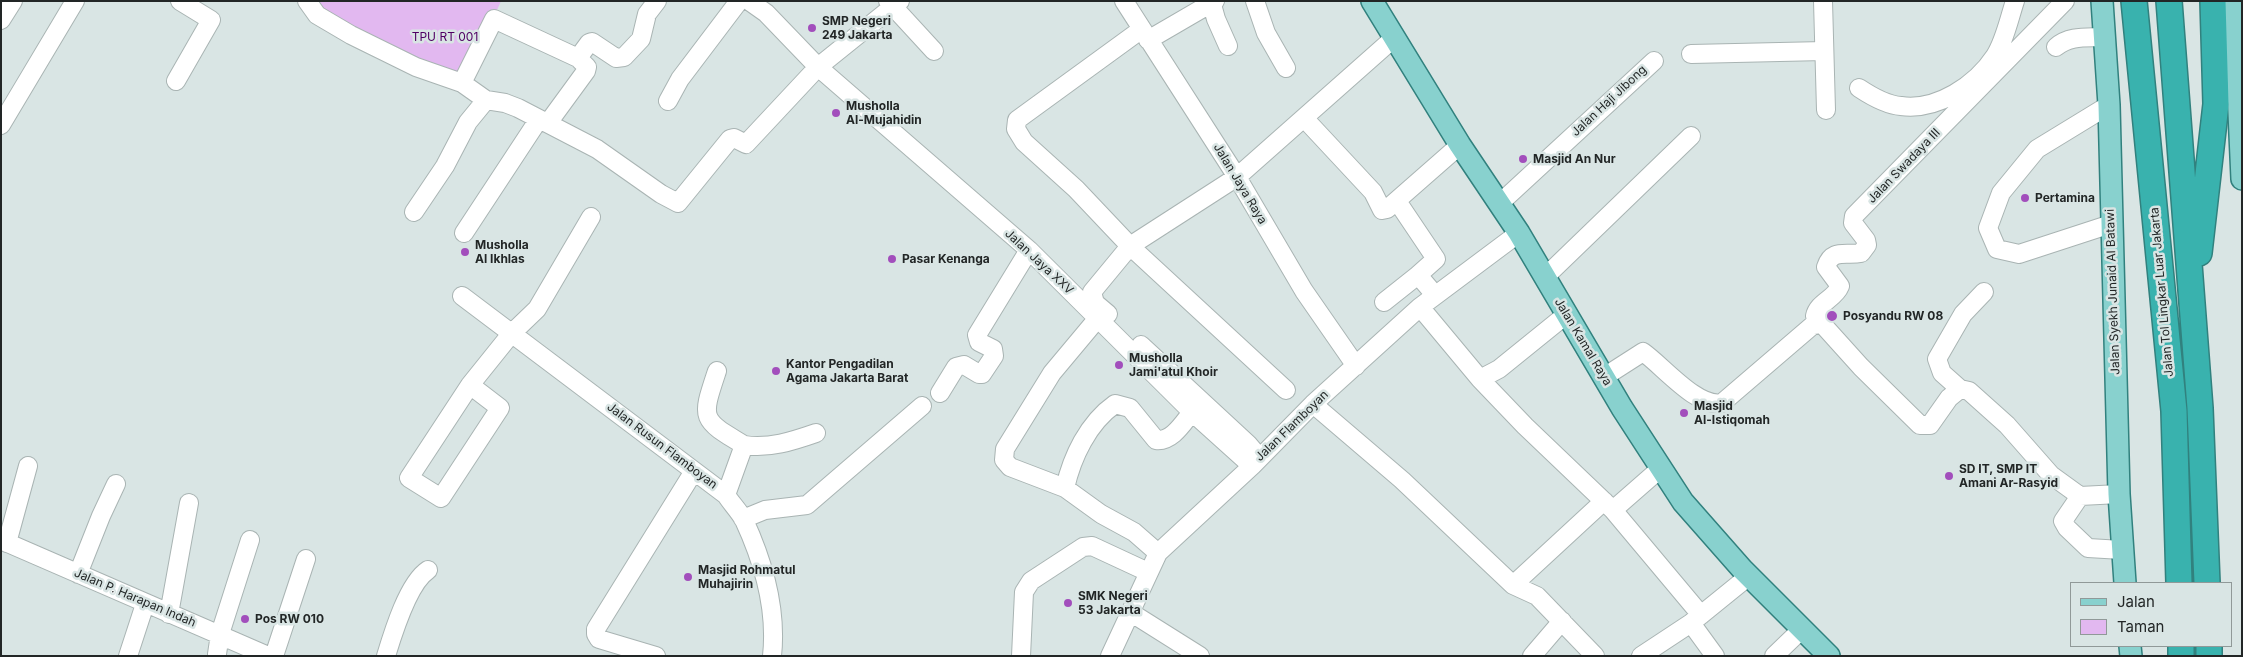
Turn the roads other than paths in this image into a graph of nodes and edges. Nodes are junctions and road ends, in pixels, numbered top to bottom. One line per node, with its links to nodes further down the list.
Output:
1 (13, 1): 22 (street)
2 (180, 1): 35 (street)
3 (307, 1): 36 (street)
4 (657, 1): 31 (street)
5 (739, 1): 39 (street)
6 (749, 1): 33 (street, Jalan Jaya XXV)
7 (1124, 1): 23 (street, Jalan Jaya Raya)
8 (1255, 1): 34 (street)
9 (1372, 1): 25 (main road, Jalan Kamal Raya)
10 (1823, 1): 29 (street)
11 (2015, 1): 37 (street)
12 (2065, 1): 70 (street, Jalan Swadaya III)
13 (2102, 1): 24 (main road, Jalan Syekh Junaid Al Batawi)
14 (2134, 1): 107 (highway, Jalan Tol Lingkar Luar Jakarta)
15 (2169, 1): 44 (highway)
16 (2186, 1): 44 (highway)
17 (2214, 1): 62 (highway)
18 (2234, 1): 50 (main road)
19 (1213, 2): 23 (street); 26 (street)
20 (893, 3): 28 (street); 33 (street)
21 (72, 8): 41 (street)
22 (1, 20)
23 (1145, 35): 49 (street, Jalan Jaya Raya); 58 (street)
24 (2104, 37): 27 (street); 40 (main road, Jalan Syekh Junaid Al Batawi)
25 (1394, 38): 43 (street); 48 (main road, Jalan Kamal Raya)
26 (1228, 46)
27 (2056, 47)
28 (934, 51)
29 (1824, 51): 30 (street); 42 (street)
30 (1691, 54)
31 (578, 58): 36 (street); 45 (street)
32 (1654, 61): 52 (street, Jalan Haji Jibong)
33 (818, 67): 45 (street); 59 (street, Jalan Jaya XXV)
34 (1286, 68)
35 (176, 81)
36 (462, 83): 38 (street)
37 (1859, 88)
38 (486, 100): 45 (street); 53 (street)
39 (668, 101)
40 (2109, 105): 55 (main road, Jalan Syekh Junaid Al Batawi); 55 (street)
41 (6, 107): 46 (street)
42 (1826, 110)
43 (1304, 118): 49 (street); 51 (street)
44 (2177, 118): 62 (highway)
45 (544, 121): 56 (street)
46 (1, 125)
47 (1691, 136): 61 (street)
48 (1460, 145): 51 (street); 52 (main road, Jalan Kamal Raya)
49 (1237, 177): 58 (street); 72 (street, Jalan Jaya Raya)
50 (2242, 179)
51 (1397, 201): 60 (street)
52 (1499, 204): 57 (main road, Jalan Kamal Raya)
53 (414, 212)
54 (591, 217): 71 (street)
55 (2111, 224): 91 (main road, Jalan Syekh Junaid Al Batawi)
56 (464, 234)
57 (1519, 234): 61 (main road, Jalan Kamal Raya); 64 (street, Jalan Flamboyan)
58 (1130, 246): 78 (street); 85 (street)
59 (1029, 250): 69 (street, Jalan Jaya XXV); 79 (street)
60 (1418, 275): 64 (street); 66 (street)
61 (1544, 277): 68 (main road, Jalan Kamal Raya)
62 (2192, 283): 108 (highway)
63 (1984, 292): 77 (street)
64 (1435, 295): 67 (street, Jalan Flamboyan)
65 (462, 296): 71 (street, Jalan Rusun Flamboyan)
66 (1384, 302)
67 (1420, 307): 72 (street, Jalan Flamboyan); 75 (street)
68 (1567, 314): 74 (main road, Jalan Kamal Raya); 75 (street)
69 (1098, 318): 82 (street, Jalan Jaya XXV); 90 (street)
70 (1821, 324): 74 (street); 77 (street)
71 (511, 334): 76 (street); 88 (street, Jalan Rusun Flamboyan)
72 (1356, 366): 80 (street, Jalan Flamboyan)
73 (717, 371): 84 (street)
74 (1604, 377): 87 (main road, Jalan Kamal Raya)
75 (1480, 379): 95 (street)
76 (470, 385): 76 (street)
77 (1960, 389): 93 (street)
78 (1286, 390)
79 (940, 393)
80 (1313, 404): 85 (street, Jalan Flamboyan); 109 (street)
81 (922, 406): 96 (street)
82 (1192, 412): 85 (street, Jalan Jaya XXV); 90 (street)
83 (816, 433): 84 (street)
84 (744, 445): 92 (street)
85 (1255, 462): 100 (street, Jalan Flamboyan)
86 (28, 466): 98 (street)
87 (1662, 468): 95 (street); 105 (main road, Jalan Kamal Raya)
88 (694, 471): 92 (street, Jalan Rusun Flamboyan); 122 (street)
89 (116, 484): 104 (street)
90 (1065, 488): 100 (street)
91 (2119, 494): 93 (street); 99 (main road, Jalan Syekh Junaid Al Batawi)
92 (726, 495): 96 (street, Jalan Rusun Flamboyan)
93 (2080, 496): 99 (street)
94 (189, 503): 112 (street)
95 (1609, 505): 109 (street); 113 (street)
96 (743, 519): 123 (street, Jalan Rusun Flamboyan)
97 (250, 540): 116 (street)
98 (4, 541): 104 (street, Jalan P. Harapan Indah)
99 (2122, 550): 106 (main road, Jalan Syekh Junaid Al Batawi)
100 (1158, 553): 103 (street, Jalan Flamboyan)
101 (306, 559): 120 (street)
102 (428, 570): 121 (street)
103 (1148, 572): 111 (street, Jalan Flamboyan); 124 (street)
104 (78, 574): 110 (street, Jalan P. Harapan Indah)
105 (1749, 576): 113 (street); 115 (main road, Jalan Kamal Raya)
106 (2125, 582)
107 (2179, 582)
108 (2207, 582)
109 (1513, 585): 114 (street)
110 (144, 604): 112 (street, Jalan P. Harapan Indah); 118 (street)
111 (1130, 612): 125 (street, Jalan Flamboyan); 126 (street)
112 (169, 614): 116 (street, Jalan P. Harapan Indah)
113 (1696, 619): 129 (street); 130 (street)
114 (1562, 621): 127 (street); 128 (street)
115 (1802, 629): 131 (street); 132 (main road, Jalan Kamal Raya)
116 (220, 634): 117 (street); 119 (street, Jalan P. Harapan Indah)
117 (217, 654)
118 (128, 656)
119 (268, 656)
120 (274, 656)
121 (386, 656)
122 (656, 656)
123 (772, 656)
124 (1021, 656)
125 (1110, 656)
126 (1200, 656)
127 (1532, 656)
128 (1595, 656)
129 (1641, 656)
130 (1715, 656)
131 (1774, 656)
132 (1828, 656)

